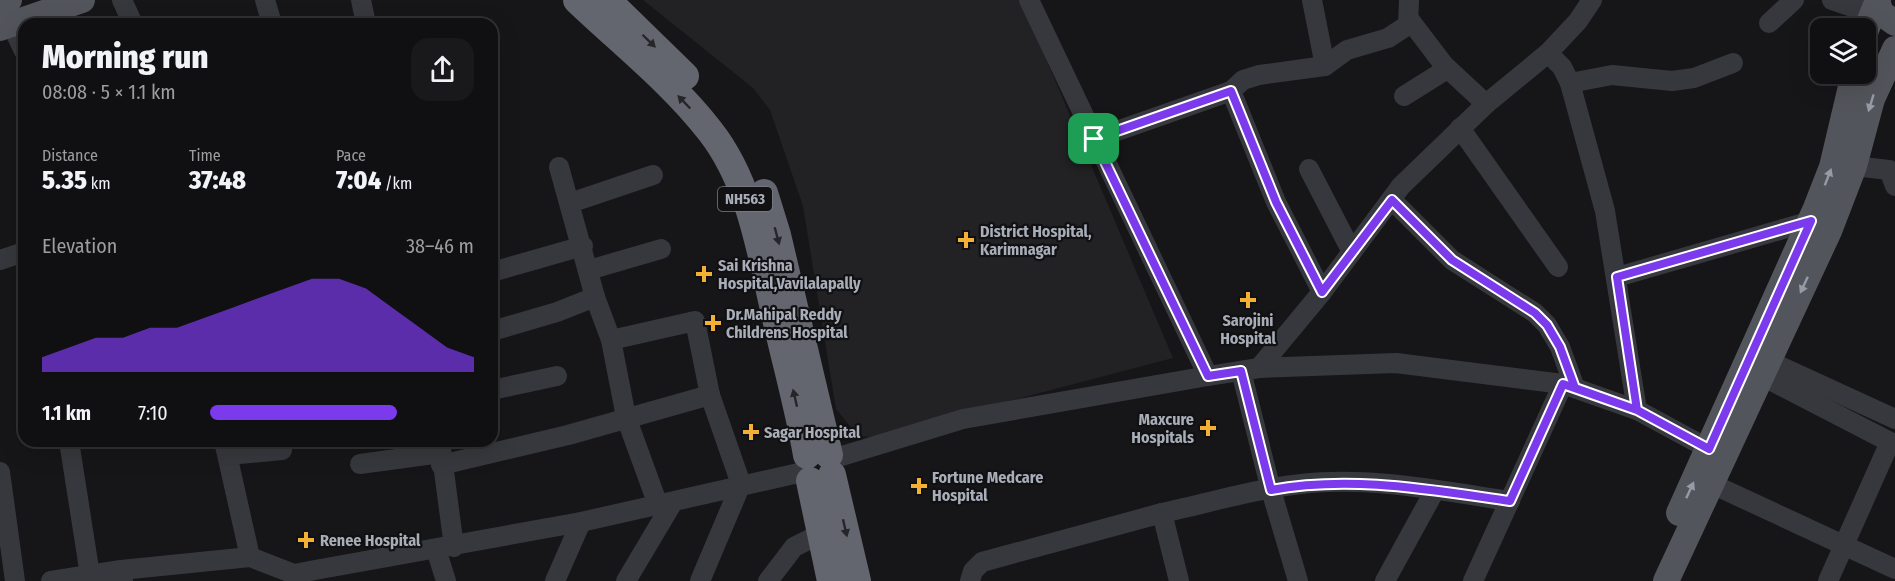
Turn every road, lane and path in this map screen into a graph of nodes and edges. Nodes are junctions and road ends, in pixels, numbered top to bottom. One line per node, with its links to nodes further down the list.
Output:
1 (82, 0): 13 (main road)
2 (122, 0): 15 (street)
3 (265, 0): 16 (street)
4 (361, 0): 17 (street)
5 (577, 0): 71 (highway, NH563, one-way to 5)
6 (607, 0): 71 (highway, NH563, one-way to 71)
7 (1312, 0): 23 (street)
8 (1592, 0): 21 (street)
9 (1794, 0): 18 (street)
10 (1832, 0): 14 (street)
11 (1036, 2): 31 (street)
12 (1409, 10): 23 (street); 24 (street)
13 (5, 14): 19 (street)
14 (1878, 14)
15 (130, 18)
16 (270, 18)
17 (365, 18)
18 (1769, 23)
19 (18, 39)
20 (1895, 50): 33 (main road, one-way to 33)
21 (1548, 53): 25 (street); 29 (street)
22 (1733, 63): 25 (street)
23 (1325, 66): 27 (street)
24 (1447, 69): 28 (street); 29 (street)
25 (1570, 83): 48 (street)
26 (1852, 84): 39 (main road, one-way to 26)
27 (1231, 91): 31 (street); 49 (street)
28 (1404, 96)
29 (1486, 104): 30 (street)
30 (1460, 128): 37 (street); 45 (street)
31 (1094, 139): 56 (street)
32 (559, 166): 38 (street)
33 (1854, 166): 36 (street); 53 (main road, one-way to 53)
34 (1309, 169): 42 (street)
35 (653, 175): 38 (street)
36 (1893, 176)
37 (1392, 200): 42 (street); 57 (street)
38 (570, 203): 40 (street)
39 (1811, 221): 48 (street); 67 (main road)
40 (583, 246): 46 (street); 47 (street)
41 (661, 249): 47 (street)
42 (1352, 252): 49 (street)
43 (18, 254): 44 (street)
44 (0, 260)
45 (1558, 267)
46 (498, 270)
47 (589, 270): 50 (street)
48 (1617, 277): 60 (street)
49 (1322, 292): 54 (street)
50 (595, 297): 51 (street); 52 (street)
51 (498, 329)
52 (611, 340): 59 (street); 61 (street)
53 (1764, 368): 62 (street); 74 (main road); 82 (street)
54 (1250, 369): 56 (street); 57 (street); 75 (street)
55 (557, 376): 58 (street)
56 (1208, 376): 71 (street)
57 (1569, 386): 60 (street); 77 (street)
58 (498, 389)
59 (710, 395): 61 (street); 73 (street)
60 (1637, 410): 67 (street)
61 (626, 417): 63 (street); 78 (street)
62 (1895, 419)
63 (498, 445)
64 (70, 447): 89 (street)
65 (483, 447): 69 (street)
66 (226, 448): 68 (street); 84 (street)
67 (1709, 449): 105 (main road, one-way to 67)
68 (282, 450)
69 (441, 453): 70 (street); 83 (street)
70 (360, 464)
71 (819, 466): 73 (street); 81 (highway, NH563); 99 (highway, NH563, one-way to 99)
72 (0, 472): 91 (street)
73 (741, 484): 78 (street); 96 (street)
74 (1712, 484): 82 (street); 106 (main road)
75 (1271, 490): 76 (street); 79 (street); 102 (street)
76 (1435, 490): 77 (street); 103 (street)
77 (1510, 501): 104 (street)
78 (665, 503): 80 (street); 95 (street)
79 (1162, 513): 100 (street); 101 (street)
80 (581, 522): 83 (street); 94 (street)
81 (820, 534): 97 (street); 98 (highway, NH563)
82 (1843, 543): 85 (street); 107 (street)
83 (445, 548): 86 (street); 93 (street)
84 (250, 557): 87 (street); 88 (street)
85 (1895, 569)
86 (349, 573): 87 (street)
87 (294, 574): 92 (street)
88 (122, 575): 89 (street)
89 (90, 576): 90 (street)
90 (60, 580)
91 (15, 581)
92 (265, 581)
93 (446, 581)
94 (555, 581)
95 (626, 581)
96 (700, 581)
97 (768, 581)
98 (831, 581)
99 (858, 581)
100 (970, 581)
101 (1179, 581)
102 (1298, 581)
103 (1385, 581)
104 (1473, 581)
105 (1648, 581)
106 (1666, 581)
107 (1828, 581)

